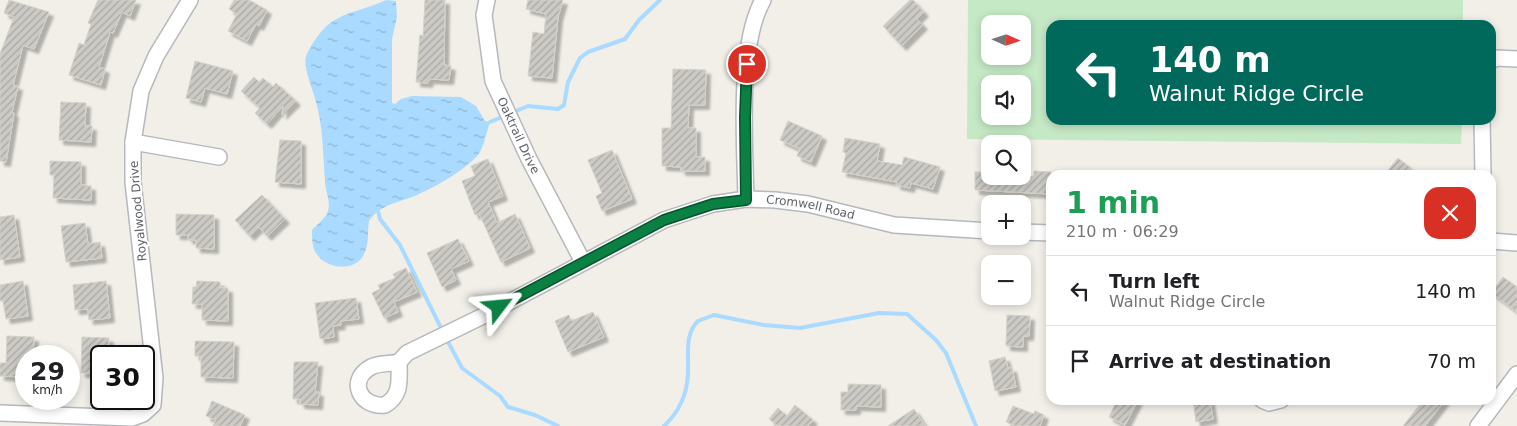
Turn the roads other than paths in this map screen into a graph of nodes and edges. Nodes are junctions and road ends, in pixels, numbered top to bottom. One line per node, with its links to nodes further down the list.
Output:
1 (190, 0): 7 (street, Royalwood Drive)
2 (487, 0): 16 (street, Oaktrail Drive)
3 (763, 0): 10 (street)
4 (1496, 58): 5 (street)
5 (1517, 59)
6 (1482, 125): 9 (street)
7 (133, 142): 8 (street); 21 (street, Royalwood Drive)
8 (219, 157)
9 (1483, 170)
10 (746, 200): 11 (street, Cromwell Road); 16 (street, Cromwell Road)
11 (981, 230)
12 (1031, 232): 13 (street)
13 (1046, 233)
14 (1496, 241): 15 (street)
15 (1517, 243)
16 (583, 262): 17 (street, Cromwell Road)
17 (399, 362)
18 (1517, 374): 19 (street)
19 (1496, 402)
20 (1494, 405): 22 (street)
21 (0, 413)
22 (1478, 426)

